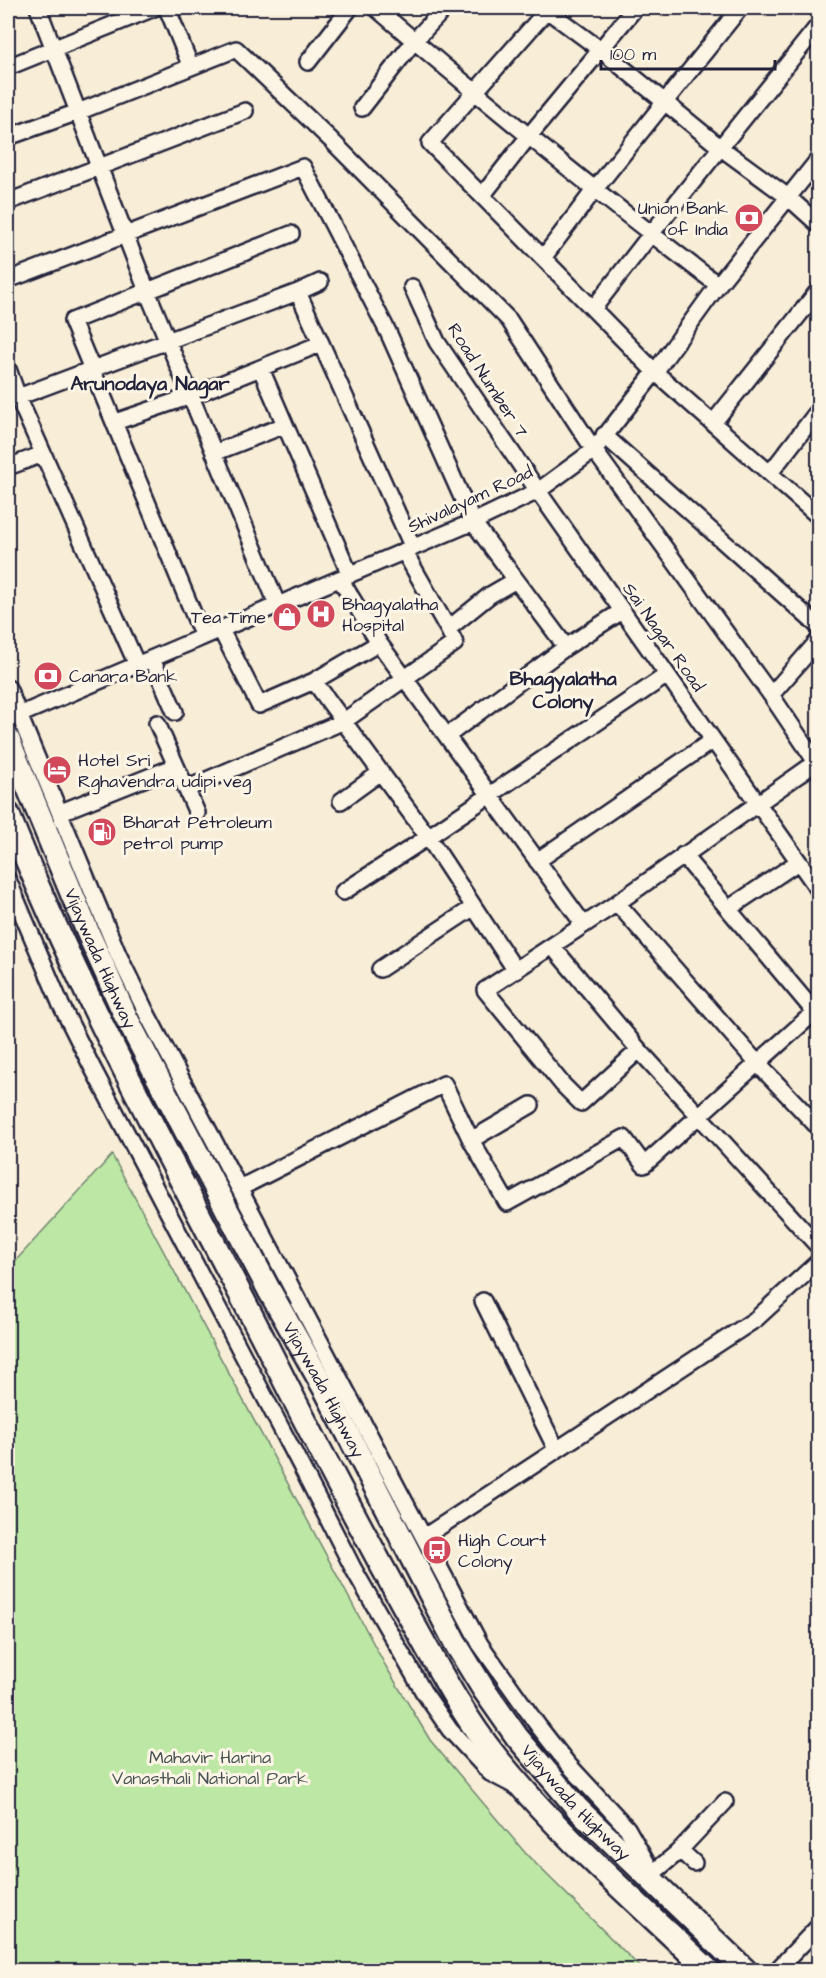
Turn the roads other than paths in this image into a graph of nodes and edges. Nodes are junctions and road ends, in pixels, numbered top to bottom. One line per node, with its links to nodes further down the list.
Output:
1 (38, 8): 12 (street)
2 (154, 8): 12 (street)
3 (167, 8): 16 (street)
4 (350, 8): 14 (street)
5 (376, 8): 11 (street)
6 (445, 8): 11 (street)
7 (547, 8): 13 (street); 17 (street)
8 (635, 8): 13 (street)
9 (740, 8): 18 (street)
10 (819, 26): 24 (street)
11 (414, 41): 17 (street); 19 (street)
12 (53, 48): 15 (street); 21 (street)
13 (601, 50): 18 (street); 22 (street)
14 (308, 62)
15 (8, 67)
16 (191, 67): 21 (street); 57 (street)
17 (474, 92): 22 (street); 28 (street)
18 (665, 101): 24 (street); 27 (street)
19 (362, 108)
20 (244, 111): 26 (street)
21 (78, 112): 23 (street); 26 (street)
22 (529, 136): 27 (street); 28 (street)
23 (8, 137)
24 (721, 148): 29 (street); 33 (street)
25 (819, 160): 29 (street, Shivalayam Road)
26 (100, 168): 30 (street); 34 (street)
27 (595, 189): 33 (street); 35 (street)
28 (482, 196): 35 (street)
29 (788, 197): 31 (street); 38 (street, Shivalayam Road)
30 (8, 202)
31 (819, 224)
32 (291, 234): 40 (street)
33 (651, 234): 38 (street); 43 (street)
34 (126, 235): 36 (street); 40 (street); 64 (street)
35 (543, 258): 43 (street)
36 (13, 278)
37 (320, 282): 42 (street)
38 (718, 285): 49 (street, Shivalayam Road)
39 (412, 287): 62 (street, Road Number 7)
40 (147, 291): 44 (street); 47 (street)
41 (819, 291): 54 (street)
42 (297, 292): 44 (street); 45 (street)
43 (593, 309): 49 (street)
44 (168, 341): 47 (street); 50 (street)
45 (320, 344): 48 (street); 65 (street)
46 (8, 369): 51 (street)
47 (93, 369): 51 (street); 53 (street)
48 (261, 369): 50 (street); 55 (street)
49 (655, 372): 54 (street); 56 (street, Shivalayam Road)
50 (191, 396): 53 (street); 58 (street)
51 (18, 397): 59 (street)
52 (819, 411): 61 (street)
53 (115, 422): 73 (street)
54 (713, 423): 61 (street)
55 (285, 425): 58 (street); 66 (street)
56 (604, 435): 57 (street, Shivalayam Road); 70 (street)
57 (594, 450): 62 (street, Shivalayam Road); 83 (street)
58 (214, 453): 68 (street)
59 (43, 454): 60 (street); 78 (street)
60 (8, 467)
61 (770, 473): 63 (street)
62 (538, 491): 64 (street, Shivalayam Road); 69 (street, Sai Nagar Road)
63 (819, 516)
64 (473, 522): 65 (street, Shivalayam Road); 67 (street)
65 (408, 550): 66 (street, Shivalayam Road); 71 (street)
66 (345, 577): 68 (street, Shivalayam Road); 75 (street)
67 (516, 580): 71 (street); 76 (street)
68 (278, 606): 72 (street, Shivalayam Road)
69 (622, 612): 76 (street); 79 (street, Sai Nagar Road)
70 (819, 626)
71 (448, 629): 80 (street)
72 (221, 630): 73 (street, Shivalayam Road); 81 (street)
73 (203, 638): 77 (street, Shivalayam Road)
74 (819, 641): 83 (street)
75 (379, 644): 80 (street); 81 (street)
76 (566, 647): 88 (street)
77 (152, 659): 78 (street, Shivalayam Road); 84 (street)
78 (137, 665): 85 (street, Shivalayam Road)
79 (667, 675): 90 (street, Sai Nagar Road); 95 (street)
80 (405, 679): 86 (street); 88 (street)
81 (314, 681): 86 (street)
82 (8, 688): 85 (street)
83 (771, 694): 91 (street)
84 (175, 712)
85 (19, 715): 98 (street)
86 (344, 721): 93 (street); 94 (street)
87 (157, 723): 92 (street)
88 (447, 736): 95 (street)
89 (8, 739): 132 (highway, Vijaywada Highway)
90 (713, 740): 97 (street, Sai Nagar Road); 103 (street)
91 (818, 763): 97 (street)
92 (176, 766): 94 (street); 98 (street)
93 (381, 772): 96 (street); 101 (street)
94 (186, 789): 99 (street)
95 (489, 795): 101 (street); 103 (street)
96 (341, 801)
97 (758, 805): 102 (street); 104 (street, Sai Nagar Road)
98 (61, 812): 122 (street)
99 (197, 813)
100 (8, 814): 128 (highway, Vijaywada Highway)
101 (428, 837): 107 (street); 109 (street)
102 (683, 855): 108 (street); 110 (street)
103 (537, 861): 111 (street)
104 (798, 862): 106 (street, Sai Nagar Road); 110 (street)
105 (8, 880): 128 (street)
106 (816, 883)
107 (343, 892)
108 (617, 903): 111 (street); 117 (street)
109 (474, 907): 113 (street); 114 (street)
110 (728, 909): 115 (street)
111 (584, 925): 112 (street)
112 (552, 946): 114 (street); 116 (street)
113 (380, 969)
114 (516, 971): 116 (street)
115 (817, 1012): 117 (street)
116 (639, 1050): 119 (street)
117 (758, 1064): 119 (street); 120 (street)
118 (531, 1106): 121 (street)
119 (701, 1116): 121 (street); 123 (street)
120 (819, 1127)
121 (471, 1140): 122 (street)
122 (240, 1188): 127 (street)
123 (819, 1246)
124 (819, 1262): 126 (street)
125 (483, 1300): 126 (street)
126 (556, 1449): 127 (street)
127 (423, 1537): 132 (street)
128 (526, 1791): 134 (highway, Vijaywada Highway)
129 (725, 1802): 130 (street)
130 (680, 1850): 131 (street); 132 (street)
131 (694, 1863)
132 (654, 1877): 135 (highway, Vijaywada Highway)
133 (819, 1927): 136 (street)
134 (708, 1971)
135 (745, 1971)
136 (777, 1971)

